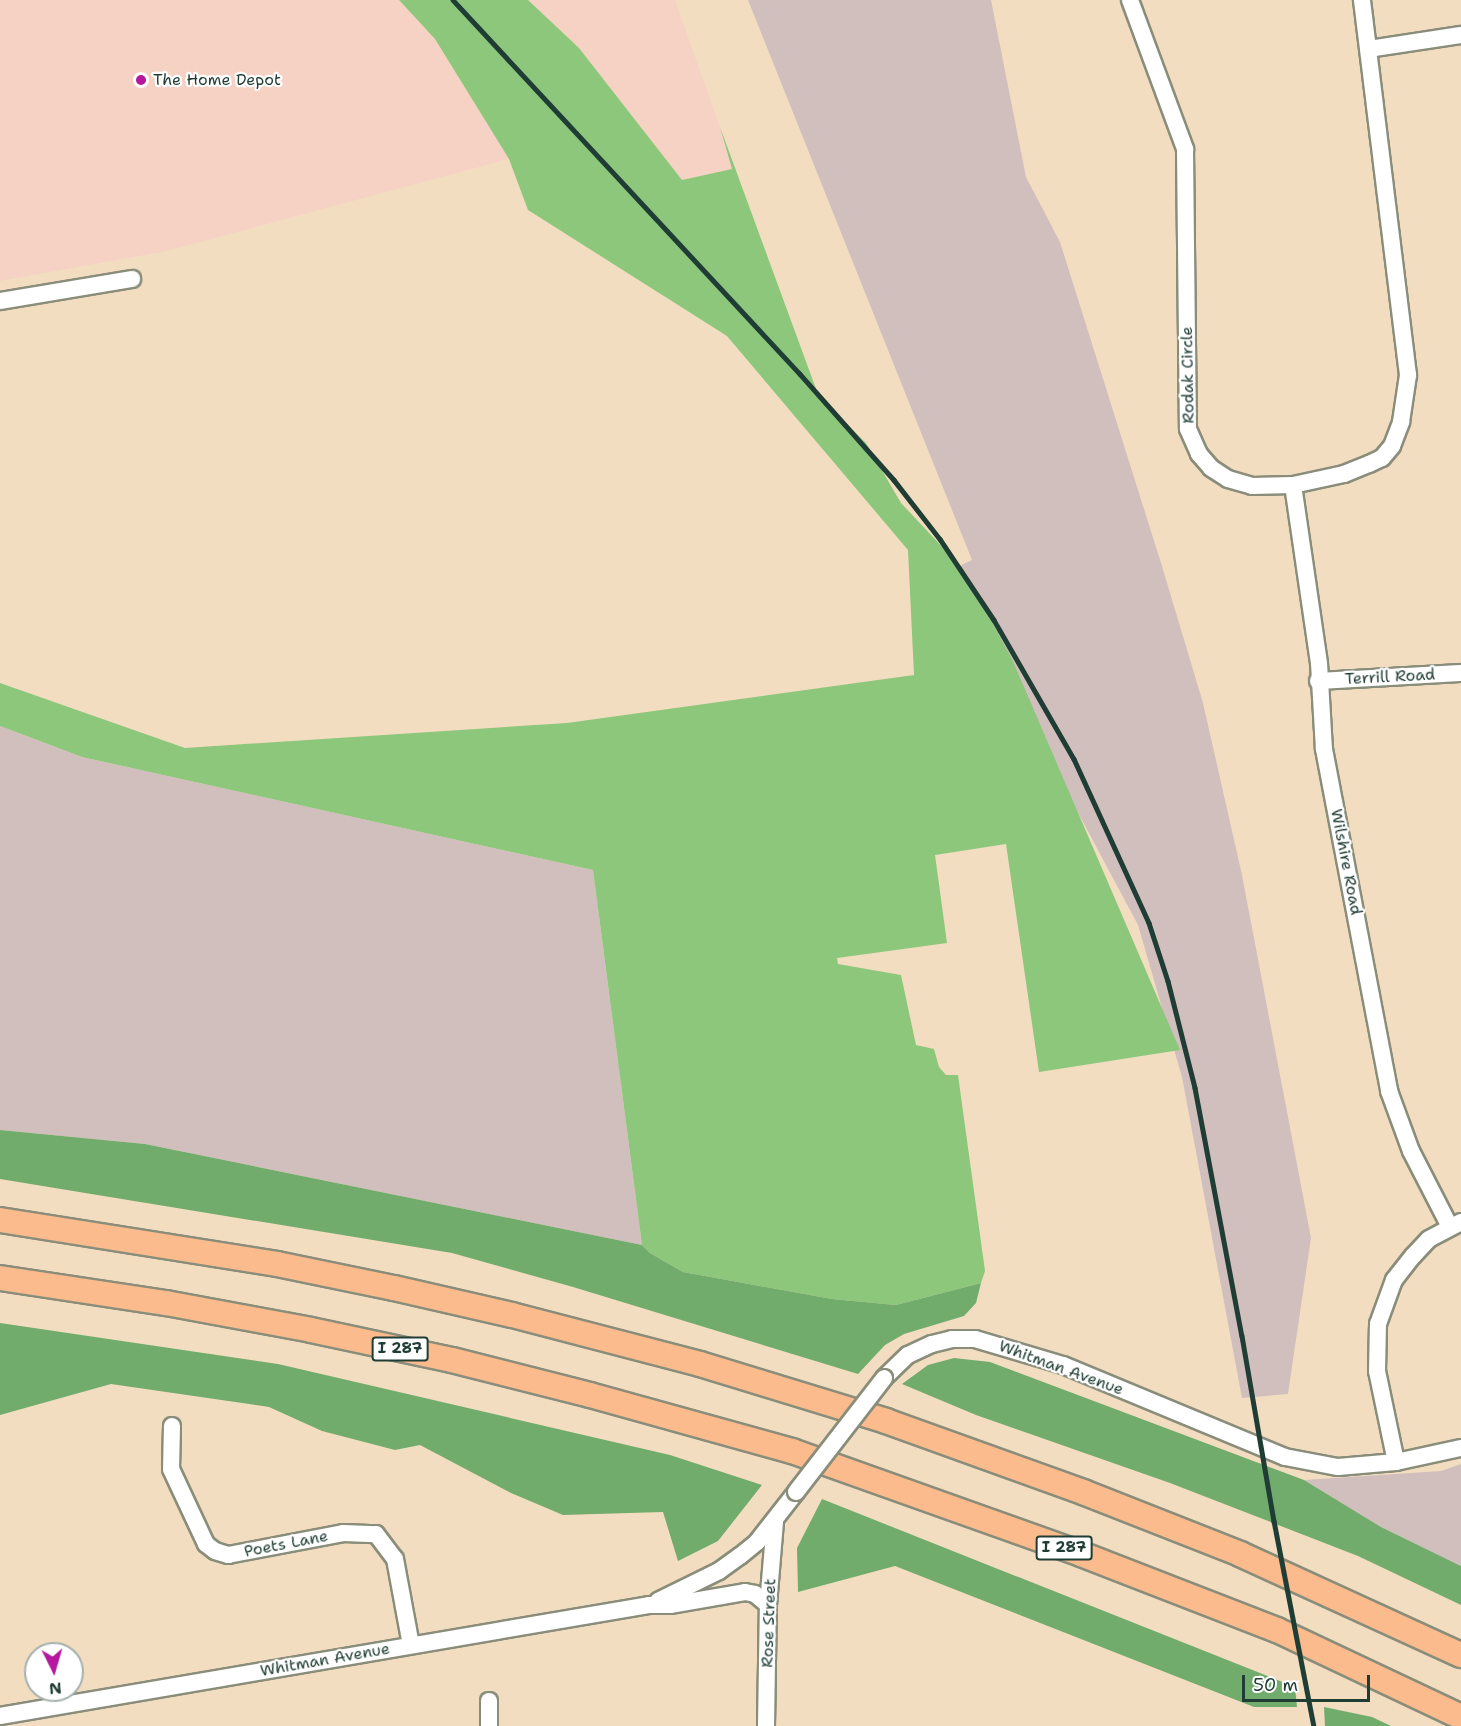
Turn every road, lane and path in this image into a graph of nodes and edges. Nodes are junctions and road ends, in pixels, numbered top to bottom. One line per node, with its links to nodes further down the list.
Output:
1 (1130, 0): 7 (street, Rodak Circle)
2 (1362, 0): 4 (street, Rodak Circle)
3 (1461, 35): 4 (street)
4 (1369, 50): 7 (street, Rodak Circle)
5 (132, 279): 6 (street)
6 (0, 301)
7 (1293, 484): 9 (street, Wilshire Road)
8 (1461, 673): 9 (street, Terrill Road)
9 (1318, 681): 11 (street, Wilshire Road)
10 (0, 1220): 20 (highway)
11 (1456, 1224): 15 (street)
12 (0, 1278): 23 (highway, I 287)
13 (172, 1426): 19 (street, Poets Lane)
14 (1461, 1448): 15 (street, Whitman Avenue)
15 (1396, 1462): 16 (street, Whitman Avenue, bridge)
16 (775, 1521): 17 (street, Whitman Avenue); 18 (street, Rose Street)
17 (649, 1605): 18 (street, Whitman Avenue); 19 (street, Whitman Avenue)
18 (768, 1605): 25 (street, Rose Street)
19 (411, 1645): 22 (street, Whitman Avenue)
20 (1461, 1655)
21 (489, 1701): 24 (street)
22 (0, 1716)
23 (1461, 1717)
24 (489, 1726)
25 (766, 1726)

